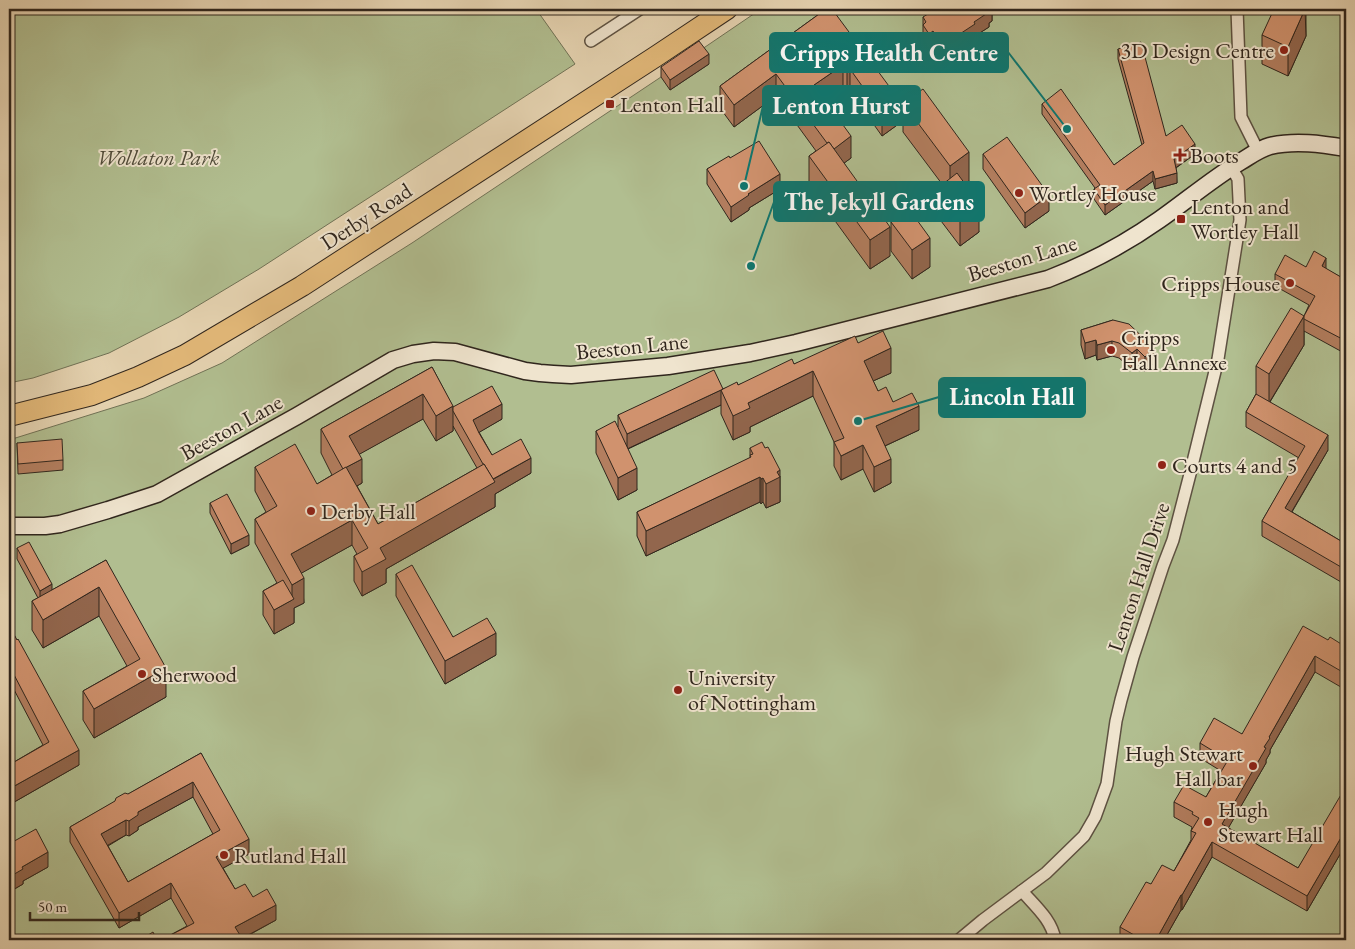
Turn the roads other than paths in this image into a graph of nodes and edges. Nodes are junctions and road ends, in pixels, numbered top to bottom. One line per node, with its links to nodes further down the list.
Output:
1 (640, 9): 4 (street)
2 (727, 9): 8 (highway, Derby Road)
3 (1237, 9): 6 (street)
4 (591, 41)
5 (1346, 148): 6 (street, Beeston Lane)
6 (1258, 151): 7 (street, Beeston Lane)
7 (1232, 167): 9 (street, Beeston Lane); 10 (street, Lenton Hall Drive)
8 (9, 416)
9 (9, 526)
10 (1022, 891): 11 (street, Lenton Hall Drive); 12 (street)
11 (959, 940)
12 (1054, 940)

